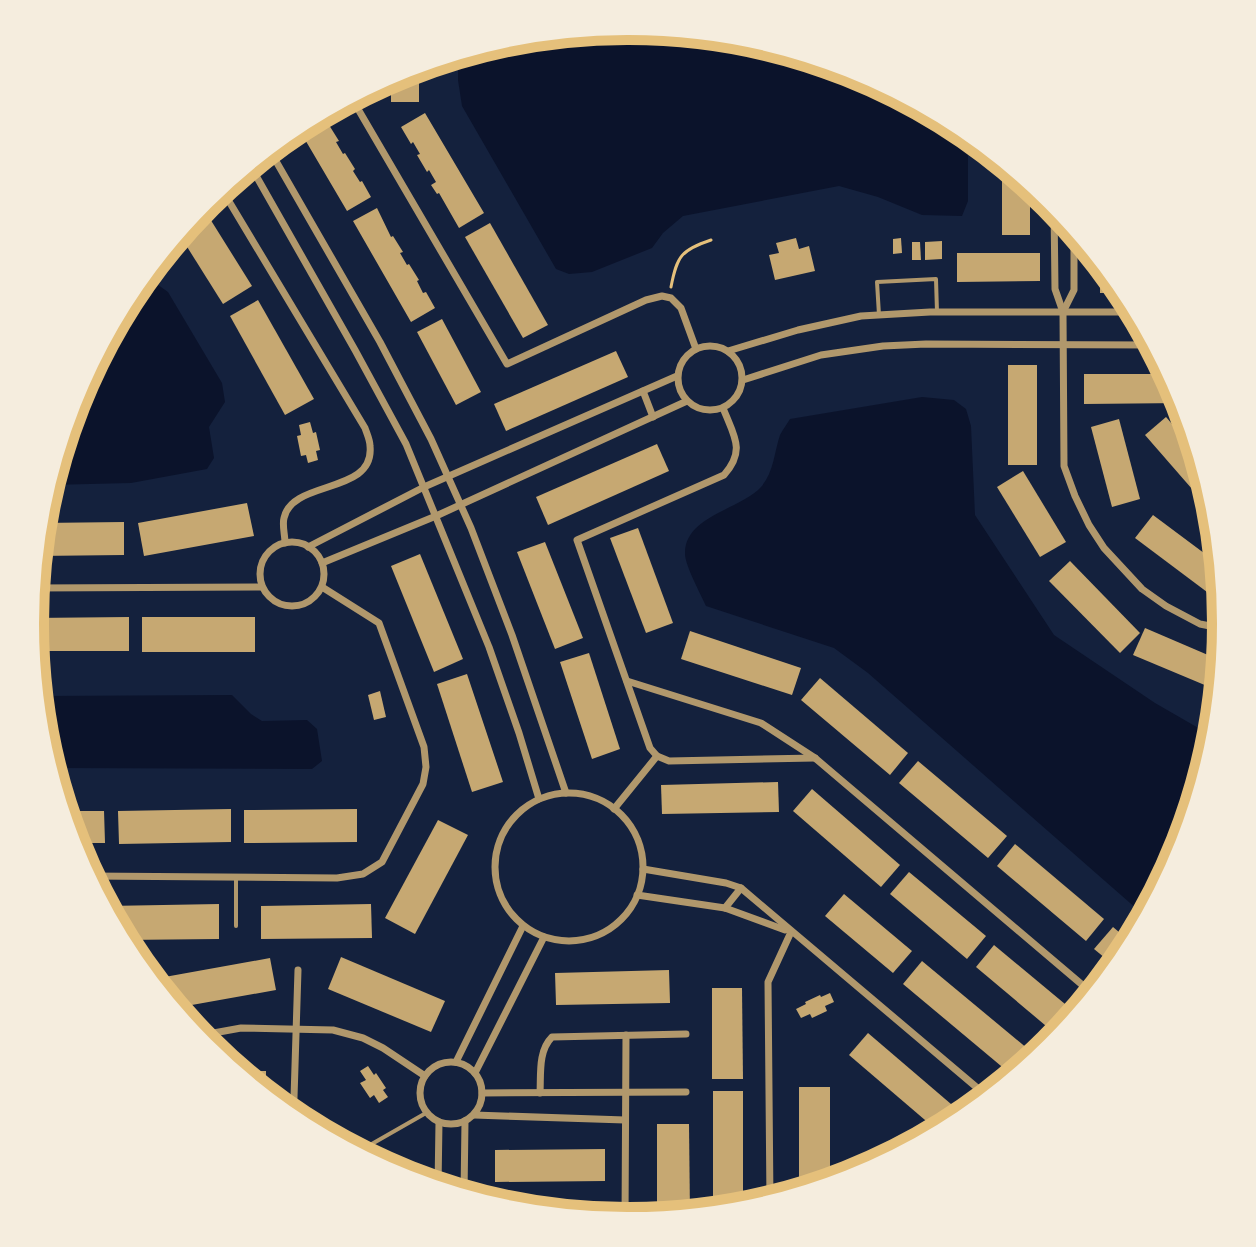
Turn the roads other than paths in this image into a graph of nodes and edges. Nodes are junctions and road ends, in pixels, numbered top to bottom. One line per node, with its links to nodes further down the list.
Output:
1 (357, 107): 13 (street)
2 (275, 159): 21 (street)
3 (256, 175): 22 (street)
4 (228, 199): 25 (street)
5 (1054, 225): 8 (street)
6 (1074, 247): 8 (street)
7 (937, 312): 8 (street); 10 (street); 10 (lane)
8 (1063, 312): 9 (street); 11 (street)
9 (1121, 312)
10 (879, 315): 14 (street)
11 (1063, 345): 12 (street); 16 (street); 31 (street)
12 (1140, 345)
13 (696, 349): 14 (street); 15 (street)
14 (728, 351): 16 (street)
15 (677, 376): 17 (street); 18 (street)
16 (743, 380): 19 (street)
17 (643, 391): 20 (street); 21 (street)
18 (687, 401): 19 (street); 20 (street)
19 (723, 408): 32 (street)
20 (653, 417): 23 (street)
21 (448, 477): 22 (street); 23 (street)
22 (424, 487): 24 (street); 26 (street)
23 (461, 505): 24 (street); 35 (street)
24 (436, 516): 27 (street); 36 (street)
25 (285, 543): 26 (street); 28 (street)
26 (308, 547): 27 (street)
27 (322, 563): 29 (street)
28 (262, 587): 29 (street); 30 (street)
29 (322, 587): 40 (street)
30 (46, 588)
31 (1212, 626)
32 (627, 681): 33 (street); 34 (street)
33 (657, 756): 34 (street); 37 (street)
34 (815, 758): 49 (street)
35 (566, 793): 36 (street); 37 (street)
36 (539, 799): 45 (street)
37 (614, 809): 38 (street)
38 (643, 869): 41 (street); 42 (street)
39 (102, 876): 40 (street)
40 (236, 877): 44 (lane)
41 (741, 888): 43 (street); 46 (street)
42 (637, 895): 43 (street); 47 (street)
43 (725, 908): 46 (street)
44 (236, 926)
45 (523, 926): 47 (street); 54 (street)
46 (791, 932): 57 (street); 71 (street)
47 (544, 937): 55 (street)
48 (298, 970): 50 (street)
49 (1085, 987)
50 (296, 1029): 51 (street); 56 (street); 62 (street)
51 (212, 1033)
52 (686, 1034): 53 (street)
53 (626, 1035): 58 (street); 61 (street)
54 (456, 1062): 55 (street); 56 (street)
55 (475, 1073): 60 (street)
56 (425, 1076): 63 (street)
57 (979, 1089)
58 (625, 1092): 59 (street); 61 (street); 65 (street)
59 (686, 1092)
60 (482, 1093): 61 (street); 64 (street)
61 (540, 1093)
62 (294, 1098)
63 (426, 1113): 67 (street); 68 (lane)
64 (474, 1115): 65 (street); 66 (street)
65 (625, 1120): 72 (street)
66 (465, 1121): 67 (street); 70 (street)
67 (439, 1122): 69 (street)
68 (368, 1146)
69 (438, 1175)
70 (464, 1183)
71 (770, 1189)
72 (625, 1207)

